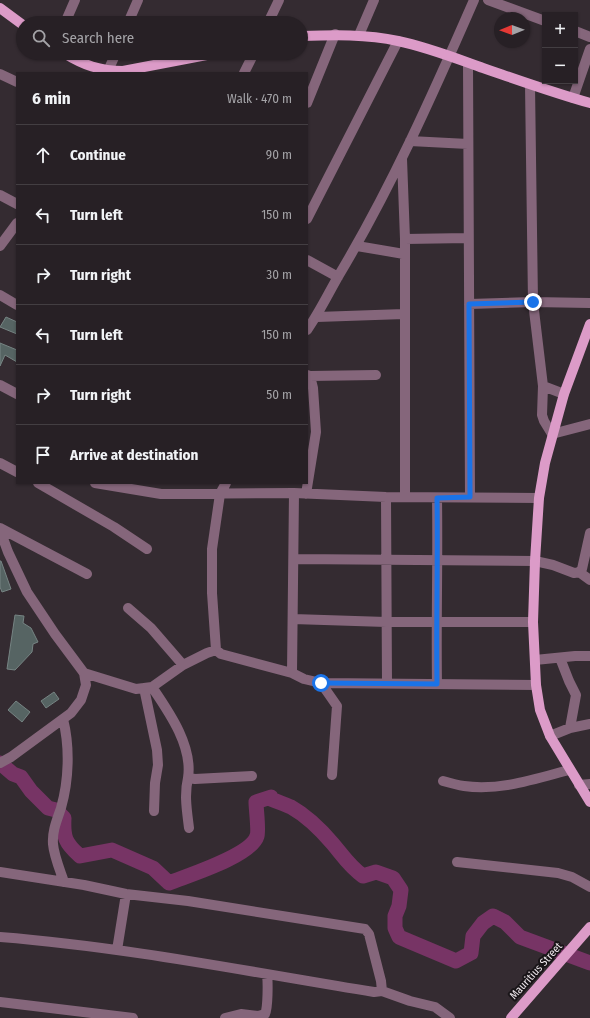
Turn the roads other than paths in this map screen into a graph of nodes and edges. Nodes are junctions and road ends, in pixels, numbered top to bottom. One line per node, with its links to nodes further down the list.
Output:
1 (75, 0): 8 (street)
2 (138, 0): 9 (street)
3 (279, 0): 10 (street)
4 (374, 0): 15 (street)
5 (474, 0): 20 (street)
6 (488, 0): 12 (street)
7 (0, 8): 11 (main road)
8 (68, 16)
9 (131, 16)
10 (271, 16)
11 (16, 20)
12 (542, 20)
13 (578, 33): 17 (street)
14 (336, 34): 15 (main road); 16 (main road); 32 (street)
15 (359, 35): 18 (main road)
16 (308, 36)
17 (590, 37)
18 (398, 41): 20 (main road); 39 (street)
19 (590, 48): 31 (street)
20 (450, 56): 25 (main road); 34 (street)
21 (75, 60): 26 (main road)
22 (113, 60): 26 (street)
23 (181, 60): 26 (main road)
24 (250, 60): 27 (street)
25 (468, 63): 30 (main road); 35 (street)
26 (108, 72)
27 (244, 72)
28 (0, 74): 29 (street)
29 (16, 82)
30 (530, 85): 31 (main road); 49 (street)
31 (573, 98): 33 (main road)
32 (308, 101)
33 (590, 103)
34 (410, 141): 35 (street); 36 (street)
35 (468, 144): 41 (street)
36 (402, 157): 42 (street); 44 (street)
37 (0, 195): 38 (street)
38 (16, 203)
39 (308, 217)
40 (16, 224): 43 (street)
41 (468, 238): 42 (street); 52 (street)
42 (405, 239): 45 (street)
43 (0, 246)
44 (357, 246): 45 (street); 47 (street)
45 (404, 254): 53 (street)
46 (308, 261): 47 (street)
47 (338, 277): 54 (street)
48 (0, 295): 51 (street)
49 (533, 302): 50 (street); 52 (street); 60 (street)
50 (590, 303)
51 (16, 304)
52 (469, 304): 78 (street)
53 (404, 314): 54 (street); 77 (street)
54 (316, 317): 56 (street)
55 (590, 324): 62 (main road)
56 (308, 329)
57 (308, 375): 58 (street); 67 (street)
58 (376, 375)
59 (0, 385): 61 (street)
60 (543, 386): 62 (street); 64 (street)
61 (16, 393)
62 (564, 394): 64 (main road)
63 (590, 424): 64 (street)
64 (552, 434): 80 (main road)
65 (0, 463): 66 (street)
66 (16, 471)
67 (308, 482)
68 (106, 484): 72 (street)
69 (225, 484): 74 (street)
70 (308, 484): 75 (street)
71 (51, 486): 83 (street)
72 (141, 487): 74 (street)
73 (294, 493): 74 (street); 75 (street); 84 (street)
74 (220, 494): 96 (street)
75 (306, 494): 76 (street)
76 (386, 497): 77 (street); 85 (street)
77 (405, 497): 79 (street)
78 (470, 497): 79 (street); 80 (street)
79 (437, 498): 86 (street)
80 (538, 498): 87 (main road)
81 (0, 529): 89 (street); 101 (street)
82 (590, 533): 88 (street)
83 (147, 549)
84 (294, 559): 85 (street); 92 (street)
85 (387, 561): 86 (street); 93 (street)
86 (438, 561): 87 (street); 94 (street)
87 (535, 561): 88 (street); 95 (main road)
88 (579, 572): 90 (street)
89 (87, 574)
90 (590, 580)
91 (128, 608): 100 (street)
92 (293, 619): 93 (street); 102 (street)
93 (386, 622): 94 (street); 104 (street)
94 (436, 622): 95 (street); 105 (street)
95 (533, 622): 99 (main road)
96 (216, 650): 100 (street); 102 (street)
97 (590, 656): 98 (street)
98 (560, 658): 99 (street); 110 (street)
99 (536, 660): 106 (main road)
100 (183, 665): 107 (street)
101 (84, 673): 107 (street); 108 (street)
102 (292, 673): 103 (street)
103 (321, 683): 104 (street); 114 (street)
104 (387, 684): 105 (street)
105 (437, 684): 106 (street)
106 (536, 685): 111 (main road)
107 (148, 687): 116 (street); 121 (street)
108 (64, 719): 112 (street); 125 (street)
109 (590, 724): 110 (street)
110 (570, 728): 111 (street)
111 (550, 736): 113 (main road)
112 (0, 763)
113 (569, 770): 117 (street); 119 (main road)
114 (332, 774)
115 (252, 776): 116 (street)
116 (188, 778): 122 (street)
117 (443, 781)
118 (590, 784): 119 (street)
119 (579, 785): 120 (main road)
120 (590, 802)
121 (154, 811)
122 (189, 828)
123 (456, 862): 126 (street)
124 (0, 872): 125 (street)
125 (64, 882): 127 (street)
126 (590, 887)
127 (126, 894): 131 (street); 134 (street)
128 (590, 928): 130 (main road, Mauritius Street)
129 (0, 937): 131 (street)
130 (584, 940): 132 (main road, Mauritius Street)
131 (117, 950): 133 (street)
132 (556, 970): 140 (main road, Mauritius Street); 141 (main road, Mauritius Street)
133 (267, 975): 134 (street); 138 (street)
134 (382, 991): 139 (street)
135 (0, 1002): 136 (street)
136 (69, 1014): 137 (street)
137 (133, 1018)
138 (225, 1018)
139 (450, 1018)
140 (511, 1018)
141 (518, 1018)

